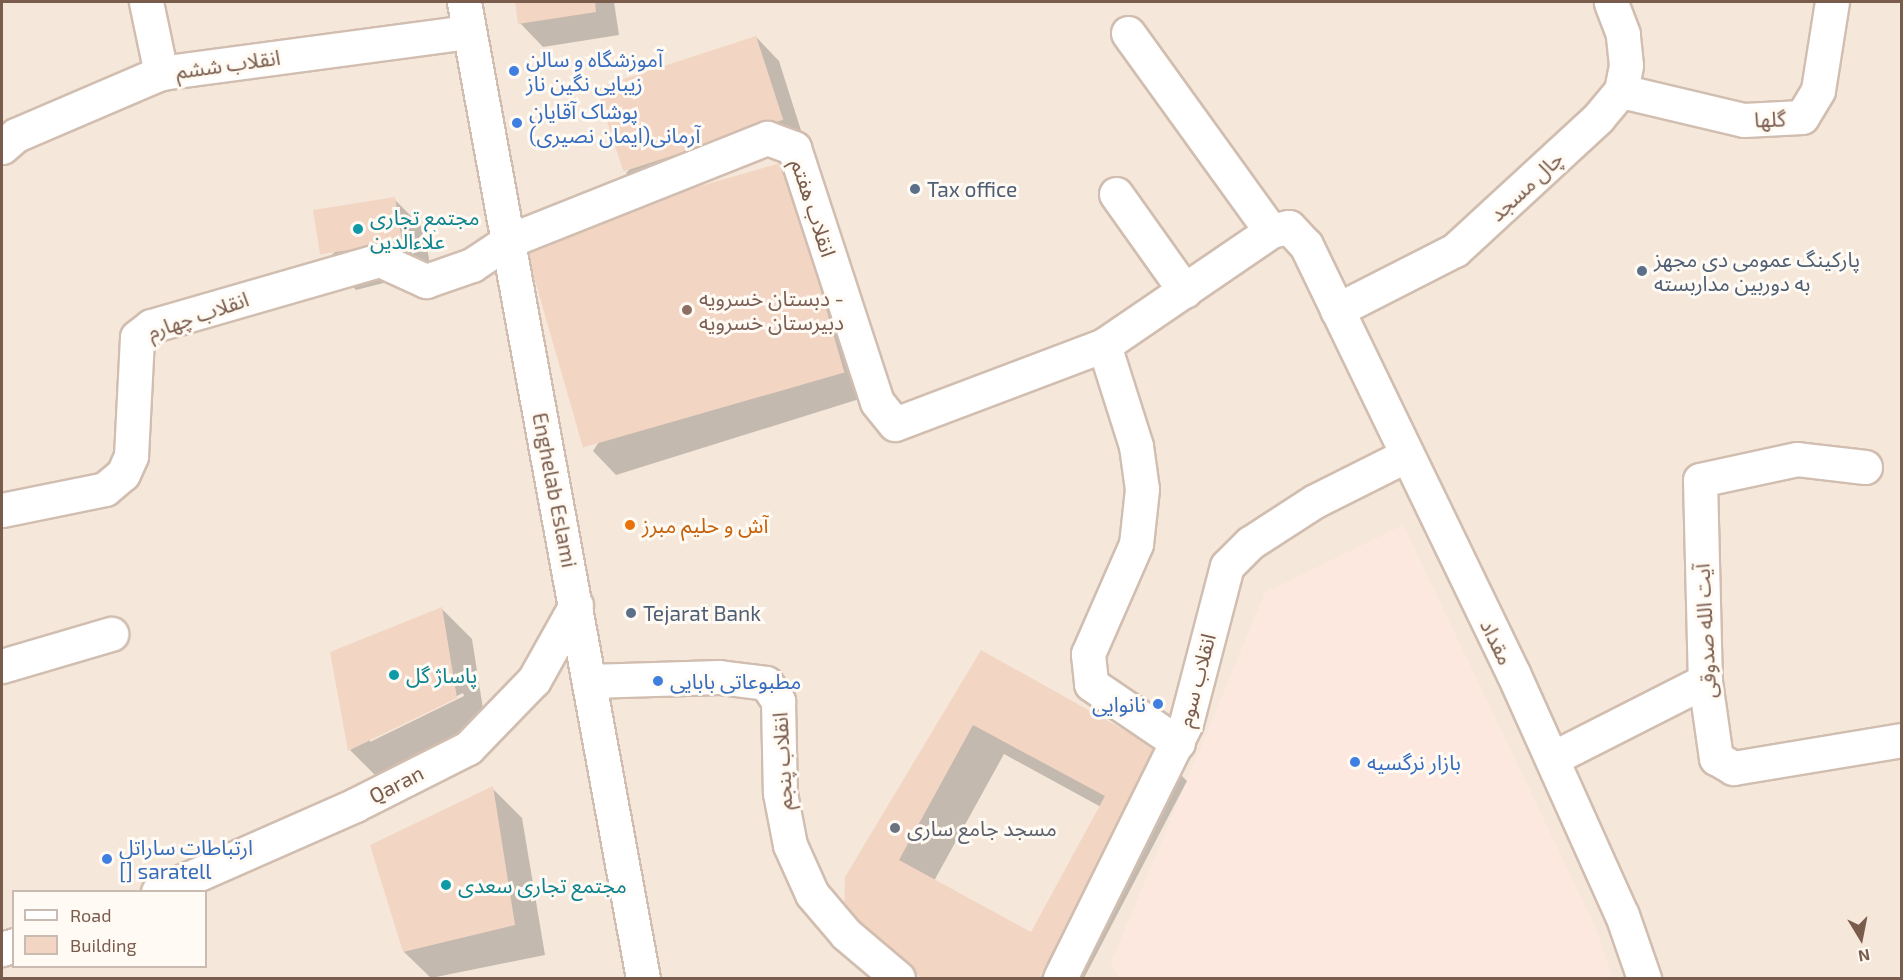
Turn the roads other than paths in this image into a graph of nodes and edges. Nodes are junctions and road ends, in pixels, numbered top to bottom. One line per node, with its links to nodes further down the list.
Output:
1 (146, 2): 6 (street)
2 (1611, 2): 7 (street)
3 (1832, 2): 7 (street, گلها)
4 (467, 17): 6 (street, انقلاب ششم); 11 (street, Enghelab Eslami)
5 (1128, 33): 10 (street)
6 (161, 74): 8 (street, انقلاب ششم)
7 (1621, 91): 13 (street, چال مسجد)
8 (2, 147)
9 (1116, 194): 12 (street)
10 (1271, 231): 12 (street, انقلاب هفتم); 13 (street, مقداد)
11 (508, 241): 14 (street, انقلاب هفتم); 17 (street, انقلاب چهارم); 18 (street, Enghelab Eslami)
12 (1185, 291): 14 (street, انقلاب هفتم)
13 (1337, 310): 15 (street, مقداد)
14 (1104, 345): 24 (street)
15 (1405, 456): 24 (street, انقلاب سوم); 25 (street, مقداد)
16 (1865, 467): 22 (street, آیت الله صدوقی)
17 (2, 510)
18 (576, 605): 21 (street, Enghelab Eslami); 26 (street, Qaran)
19 (111, 633): 20 (street)
20 (2, 666)
21 (590, 681): 27 (street, Enghelab Eslami); 28 (street, انقلاب پنجم)
22 (1705, 681): 23 (street, آیت الله صدوقی); 25 (street)
23 (1902, 740)
24 (1178, 742): 29 (street, انقلاب سوم)
25 (1553, 758): 30 (street, مقداد)
26 (160, 890)
27 (643, 978)
28 (898, 978)
29 (1060, 978)
30 (1644, 978)

